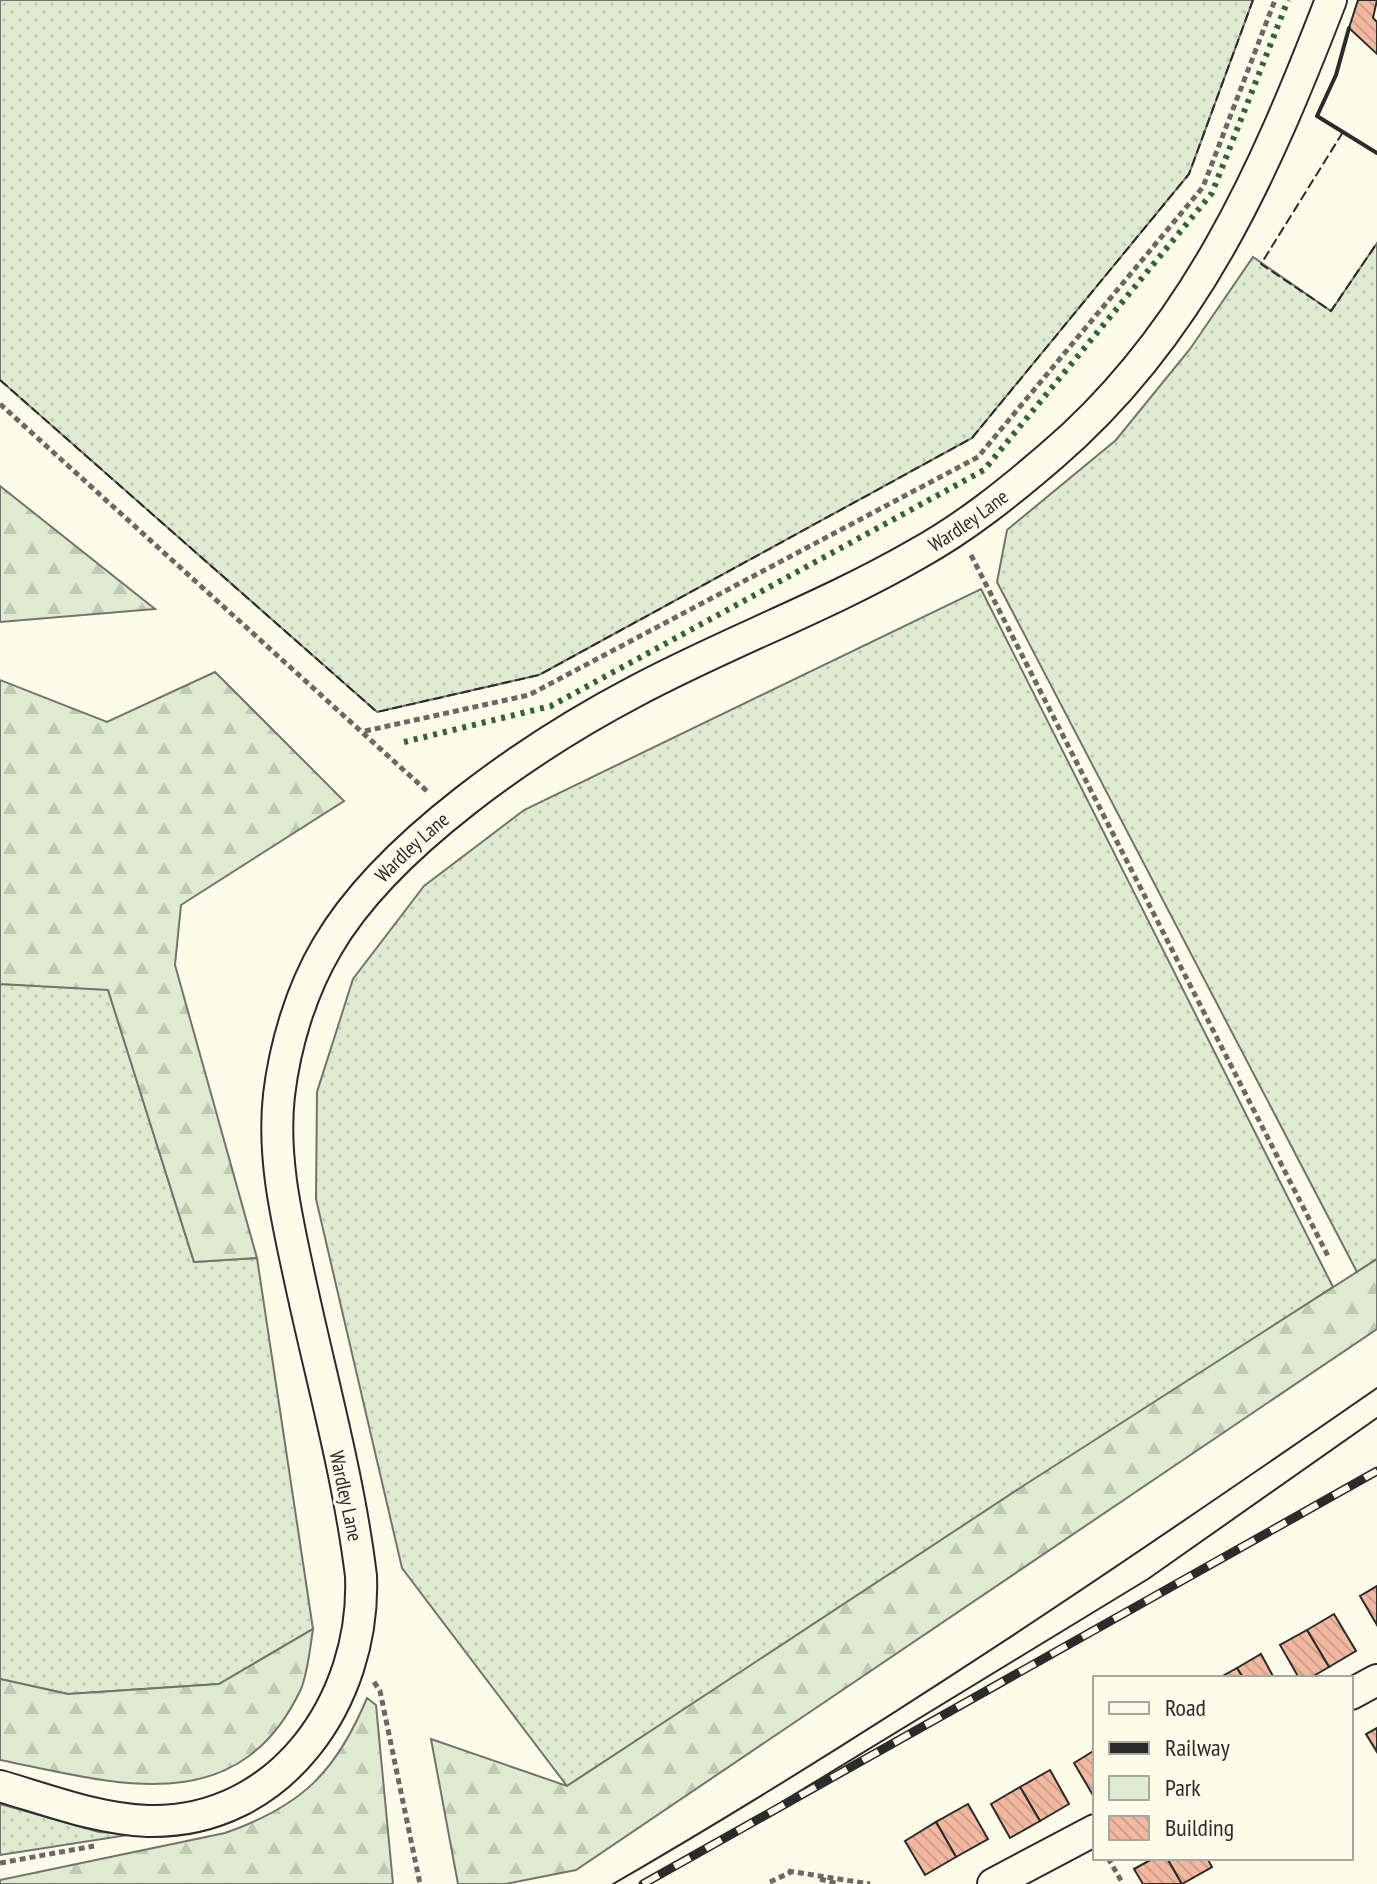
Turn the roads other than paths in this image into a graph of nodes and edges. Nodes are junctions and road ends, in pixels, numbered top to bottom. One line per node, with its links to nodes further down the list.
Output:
1 (1331, 0): 4 (street, Wardley Lane)
2 (1377, 1680): 3 (street)
3 (1353, 1693)
4 (0, 1786)
5 (1093, 1831): 6 (street)
6 (993, 1884)

